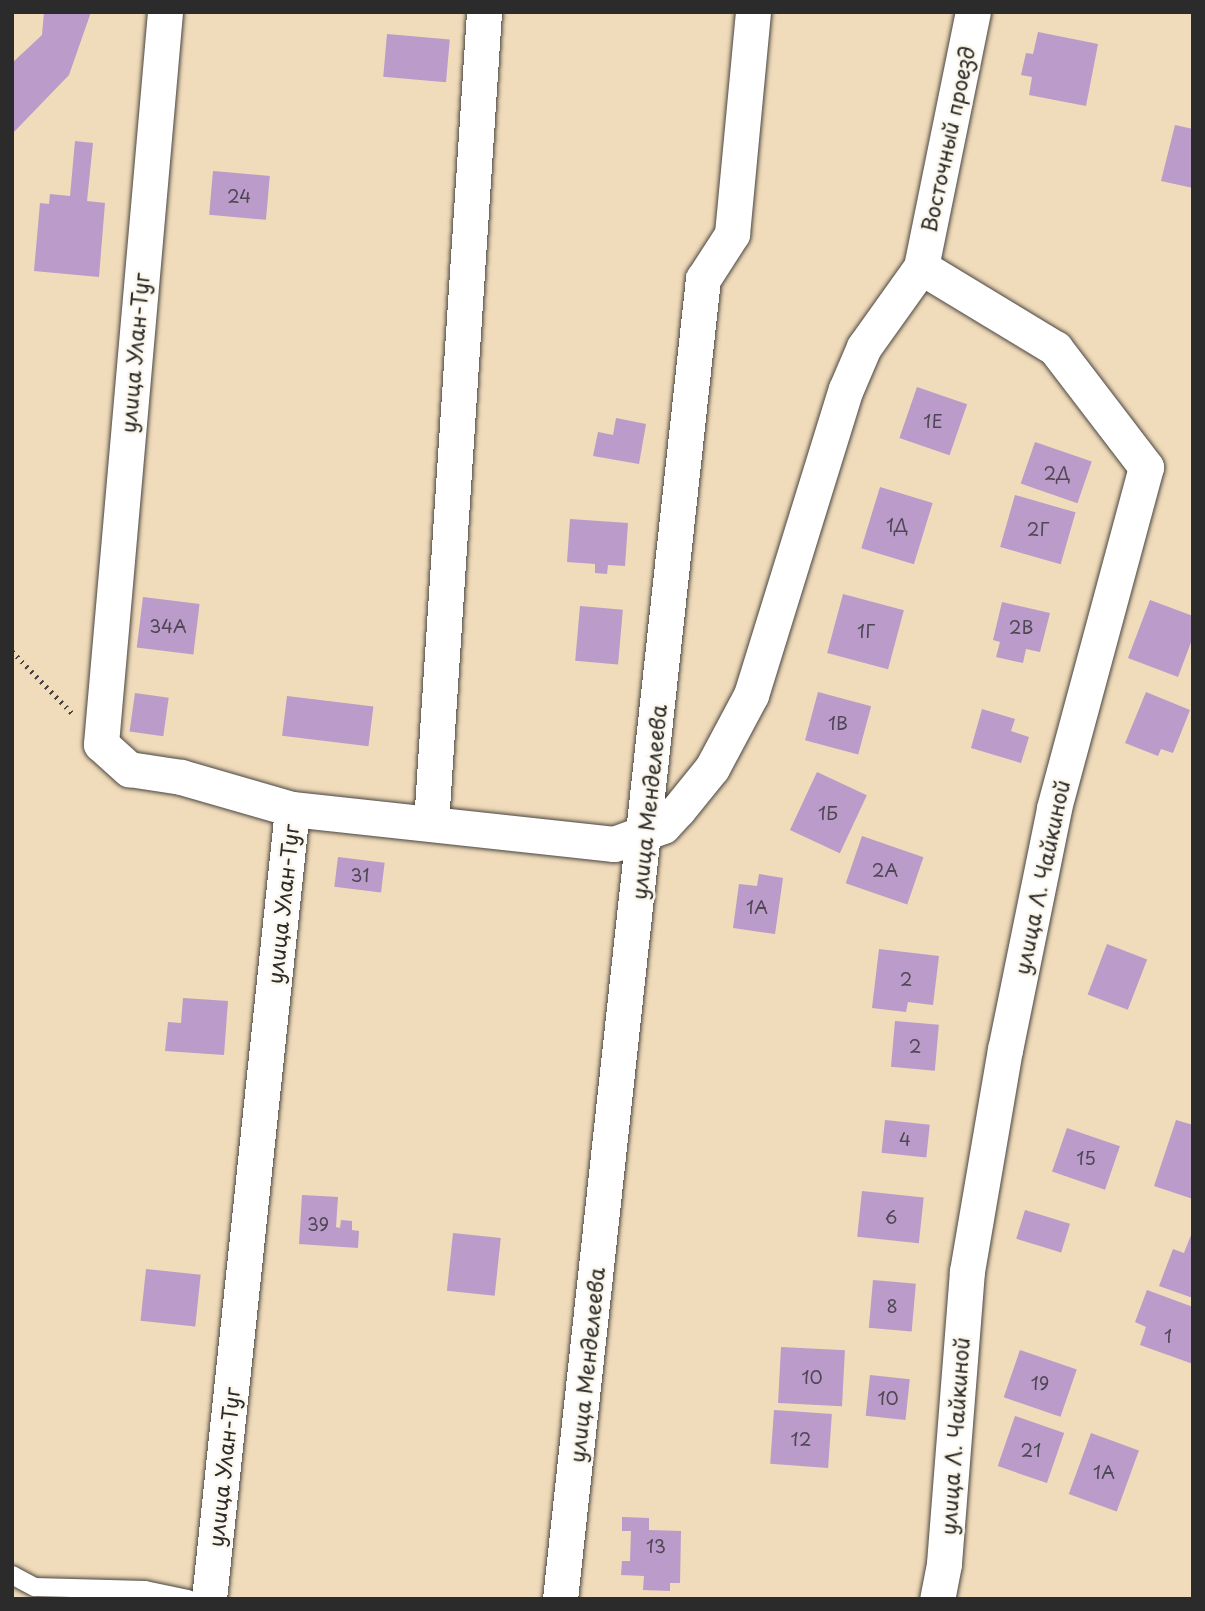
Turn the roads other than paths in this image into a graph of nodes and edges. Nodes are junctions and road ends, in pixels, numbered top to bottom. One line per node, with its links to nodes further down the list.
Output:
1 (165, 12): 6 (street, улица Улан-Туг)
2 (484, 12): 7 (street)
3 (753, 12): 8 (street, улица Менделеева)
4 (973, 12): 5 (street, Восточный проезд)
5 (920, 267): 8 (street); 15 (street, улица Л. Чайкиной)
6 (292, 809): 7 (street); 13 (street, улица Улан-Туг)
7 (431, 823): 8 (street)
8 (645, 830): 14 (street, улица Менделеева)
9 (12, 1575): 10 (lane)
10 (32, 1593): 11 (lane)
11 (146, 1595): 12 (lane)
12 (188, 1599)
13 (209, 1599)
14 (560, 1599)
15 (937, 1599)

